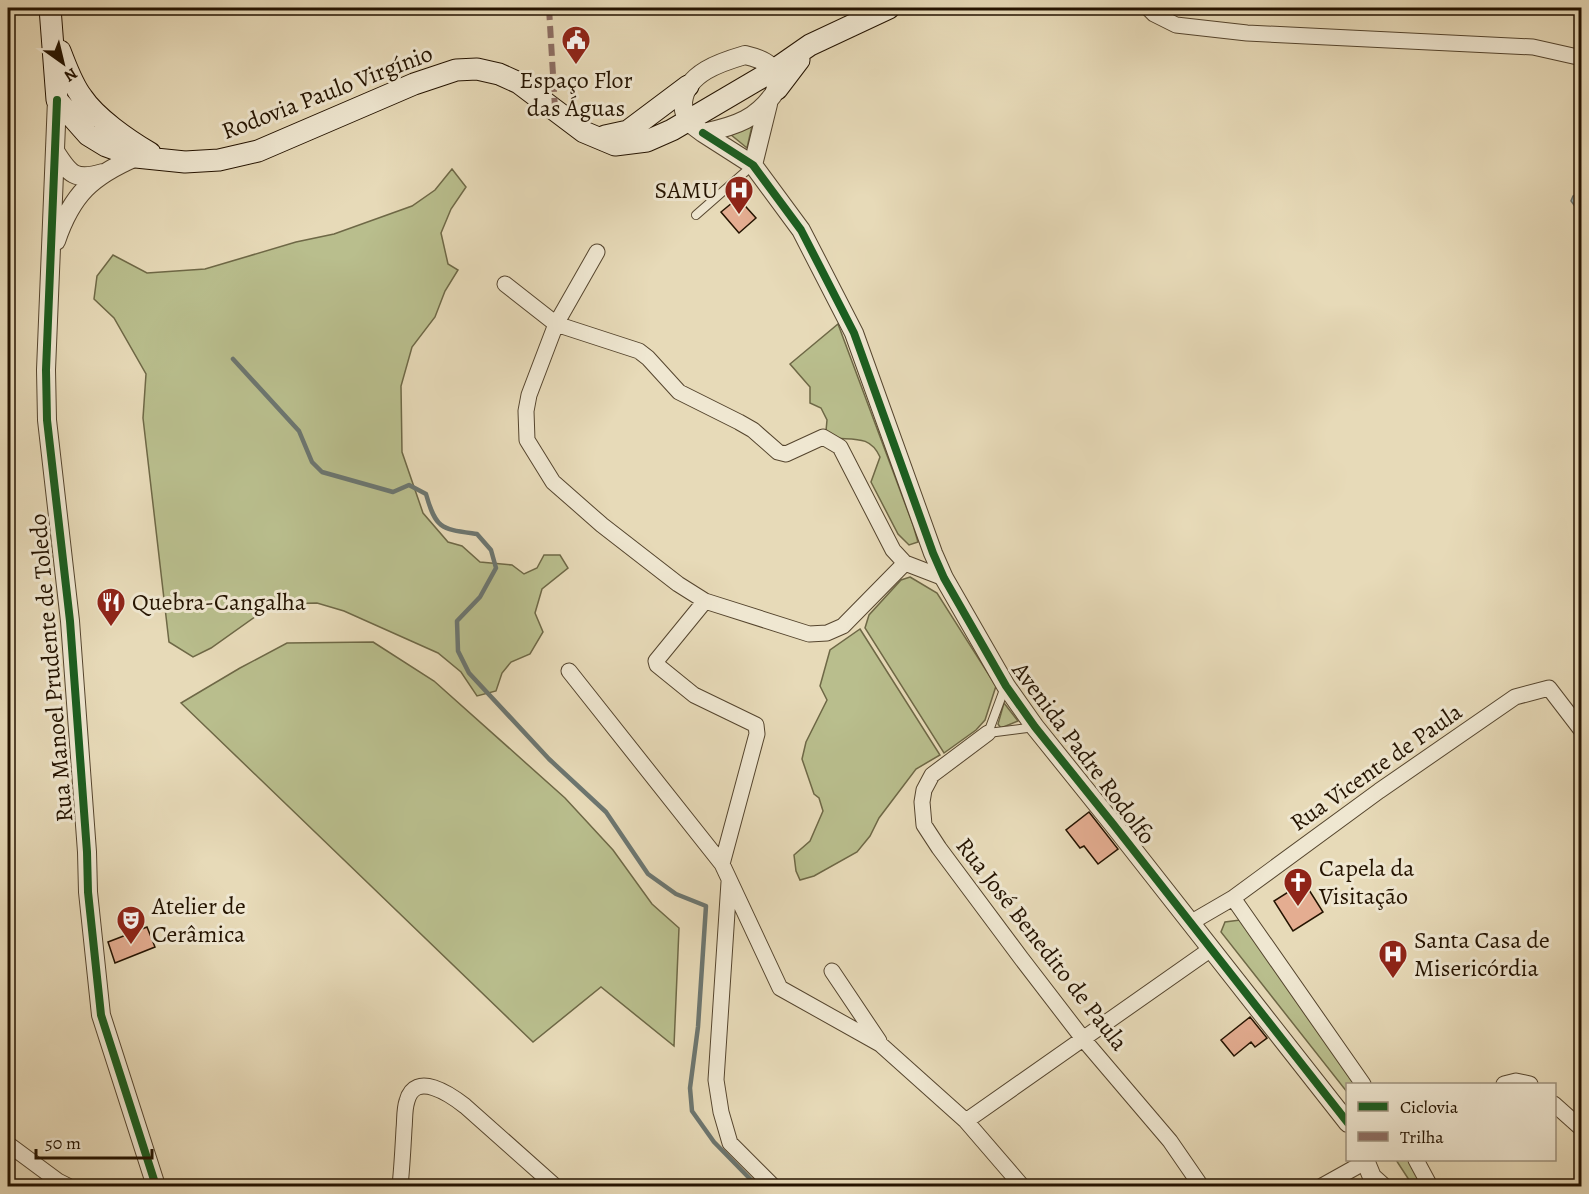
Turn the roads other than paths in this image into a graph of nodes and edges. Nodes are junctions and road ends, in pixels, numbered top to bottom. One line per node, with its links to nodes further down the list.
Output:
1 (50, 8): 4 (main road)
2 (889, 8): 7 (main road)
3 (1148, 8): 5 (street)
4 (53, 33): 8 (main road); 13 (main road)
5 (1581, 58)
6 (688, 86): 7 (street); 9 (street); 10 (main road)
7 (773, 87): 9 (main road, Rodovia Paulo Virgínio); 9 (street); 14 (street)
8 (57, 100): 11 (street, Rua Manoel Prudente de Toledo); 12 (main road, Rodovia Paulo Virgínio)
9 (695, 127): 10 (main road, Rodovia Paulo Virgínio); 14 (street, Avenida Padre Rodolfo)
10 (597, 137): 13 (main road, Rodovia Paulo Virgínio)
11 (55, 151): 15 (street); 18 (street, Rua Manoel Prudente de Toledo)
12 (136, 157): 13 (main road, Rodovia Paulo Virgínio); 15 (street, Rua Manoel Prudente de Toledo)
13 (164, 160)
14 (753, 165): 16 (lane); 22 (street, Avenida Padre Rodolfo)
15 (104, 173): 18 (street, Rua Manoel Prudente de Toledo)
16 (696, 215)
17 (597, 252): 20 (street)
18 (50, 259): 46 (street, Rua Manoel Prudente de Toledo)
19 (505, 284): 20 (street)
20 (556, 324): 21 (street); 23 (street)
21 (905, 563): 22 (street); 23 (street)
22 (944, 578): 25 (street, Avenida Padre Rodolfo)
23 (705, 601): 29 (street)
24 (569, 671): 29 (street)
25 (1006, 686): 26 (street, Avenida Padre Rodolfo); 28 (lane)
26 (1035, 727): 28 (lane); 32 (street, Avenida Padre Rodolfo)
27 (1581, 731): 31 (street, Rua Vicente de Paula)
28 (988, 733): 35 (street, Rua José Benedito de Paula)
29 (722, 864): 30 (street)
30 (730, 880): 36 (street); 49 (street)
31 (1233, 898): 32 (street, Rua Vicente de Paula); 37 (street)
32 (1190, 923): 33 (street, Avenida Padre Rodolfo)
33 (1211, 949): 35 (street); 40 (street, Avenida Padre Rodolfo)
34 (832, 971): 36 (street)
35 (1084, 1040): 39 (street); 51 (street, Rua José Benedito de Paula)
36 (880, 1044): 39 (street)
37 (1362, 1083)
38 (1556, 1106): 41 (street)
39 (966, 1121): 50 (street)
40 (1346, 1122)
41 (1581, 1129)
42 (8, 1144): 45 (street)
43 (1417, 1161): 53 (street)
44 (1371, 1174): 52 (street)
45 (68, 1186)
46 (156, 1186)
47 (400, 1186): 48 (street)
48 (555, 1186)
49 (773, 1186)
50 (1022, 1186)
51 (1201, 1186)
52 (1322, 1186)
53 (1430, 1186)

